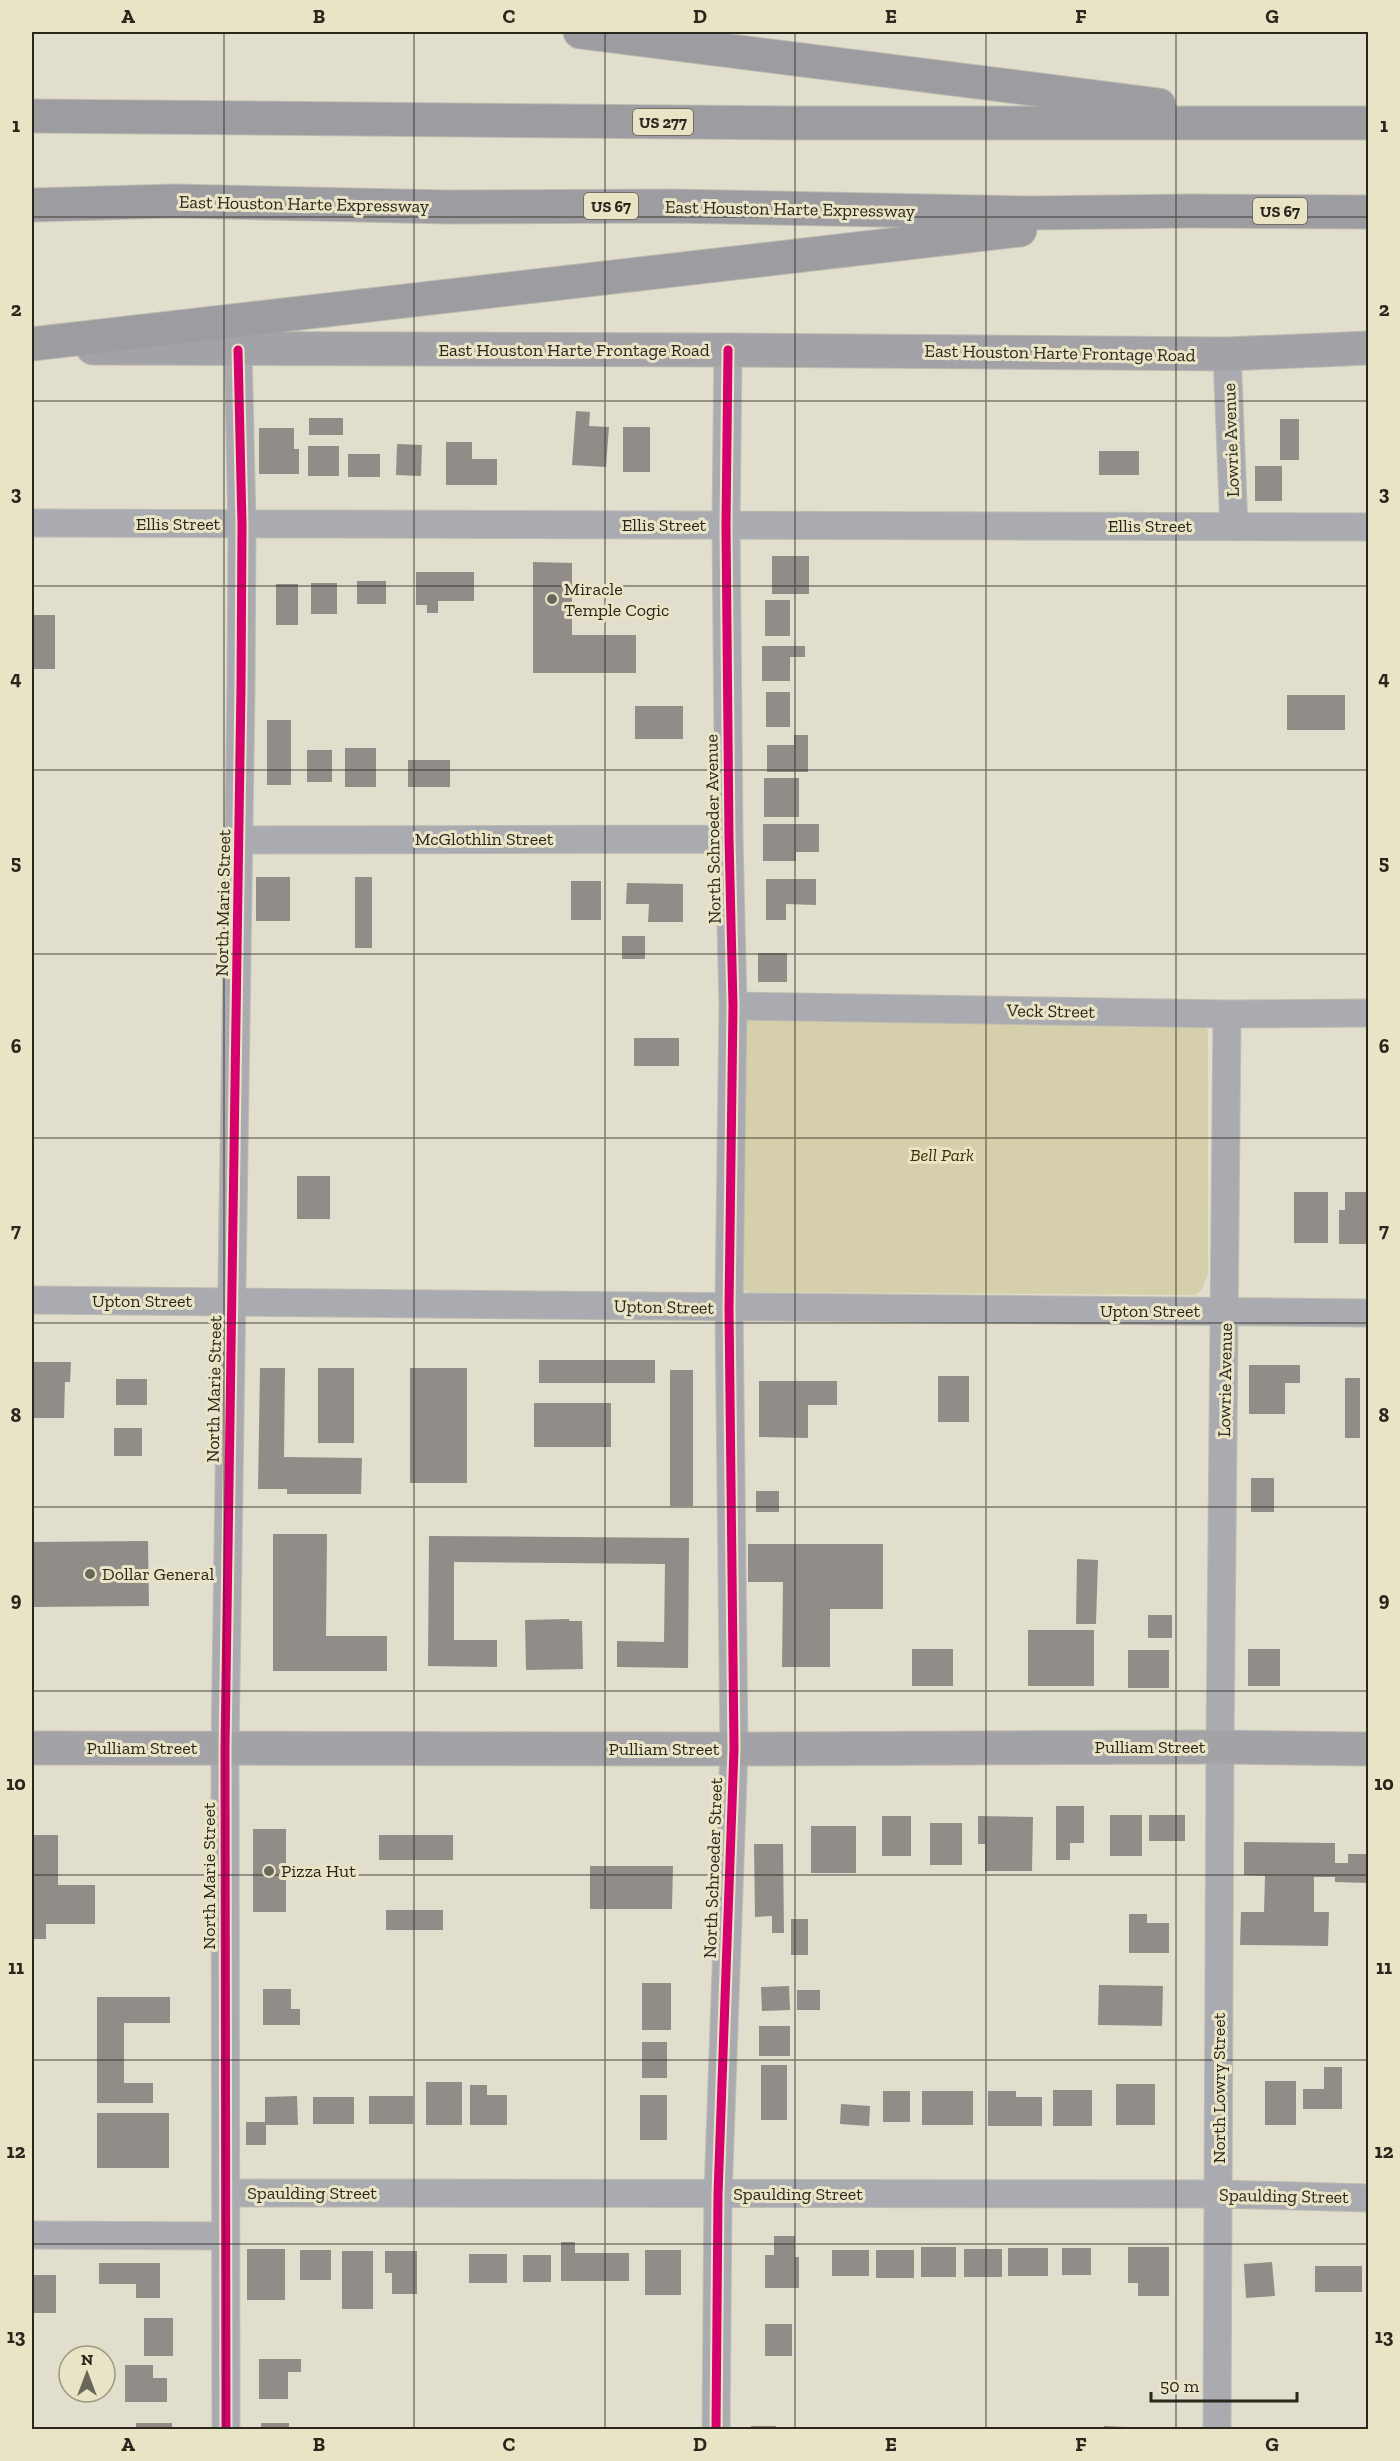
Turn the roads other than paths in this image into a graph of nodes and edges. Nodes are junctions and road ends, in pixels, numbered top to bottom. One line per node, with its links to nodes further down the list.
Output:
1 (580, 32): 3 (highway)
2 (32, 116): 3 (highway, US 277)
3 (1295, 123): 4 (highway, US 277)
4 (1368, 123)
5 (32, 205): 6 (highway, East Houston Harte Expressway / US 67)
6 (1191, 211): 7 (highway, East Houston Harte Expressway / US 67); 8 (highway)
7 (1368, 212)
8 (32, 345): 10 (main road, East Houston Harte Frontage Road)
9 (1368, 348): 12 (main road, East Houston Harte Frontage Road)
10 (238, 350): 11 (main road, East Houston Harte Frontage Road); 14 (street, North Marie Street)
11 (728, 350): 12 (main road, East Houston Harte Frontage Road); 15 (street, North Schroeder Avenue)
12 (1227, 354): 16 (street, Lowrie Avenue)
13 (32, 524): 14 (street, Ellis Street)
14 (242, 525): 15 (street, Ellis Street); 19 (street, North Marie Street)
15 (726, 525): 16 (street, Ellis Street); 18 (street, North Schroeder Avenue)
16 (1234, 527): 17 (street, Ellis Street)
17 (1368, 527)
18 (729, 839): 19 (street, McGlothlin Street); 20 (street, North Schroeder Avenue)
19 (240, 840): 24 (street, North Marie Street)
20 (733, 1006): 22 (street, Veck Street); 25 (street, North Schroeder Avenue)
21 (1368, 1013): 22 (street, Veck Street)
22 (1227, 1014): 26 (street, Lowrie Avenue)
23 (32, 1300): 24 (street, Upton Street)
24 (232, 1302): 25 (street, Upton Street); 30 (street, North Marie Street)
25 (729, 1308): 26 (street, Upton Street); 31 (street, North Schroeder Street)
26 (1226, 1312): 27 (street, Upton Street); 28 (street, Lowrie Avenue)
27 (1368, 1313)
28 (1220, 1747): 31 (main road, Pulliam Street); 32 (main road, Pulliam Street); 35 (street, North Lowry Street)
29 (32, 1748): 30 (main road, Pulliam Street)
30 (225, 1748): 31 (main road, Pulliam Street); 33 (street, North Marie Street)
31 (734, 1749): 34 (street, North Schroeder Street)
32 (1368, 1749)
33 (227, 2193): 34 (street, Spaulding Street); 38 (street, North Marie Street)
34 (718, 2194): 35 (street, Spaulding Street); 40 (street, North Schroeder Street)
35 (1219, 2194): 36 (street, Spaulding Street); 41 (street, North Lowry Street)
36 (1368, 2198)
37 (32, 2235): 38 (street)
38 (226, 2236): 39 (street, North Marie Street)
39 (226, 2430)
40 (716, 2430)
41 (1217, 2430)

